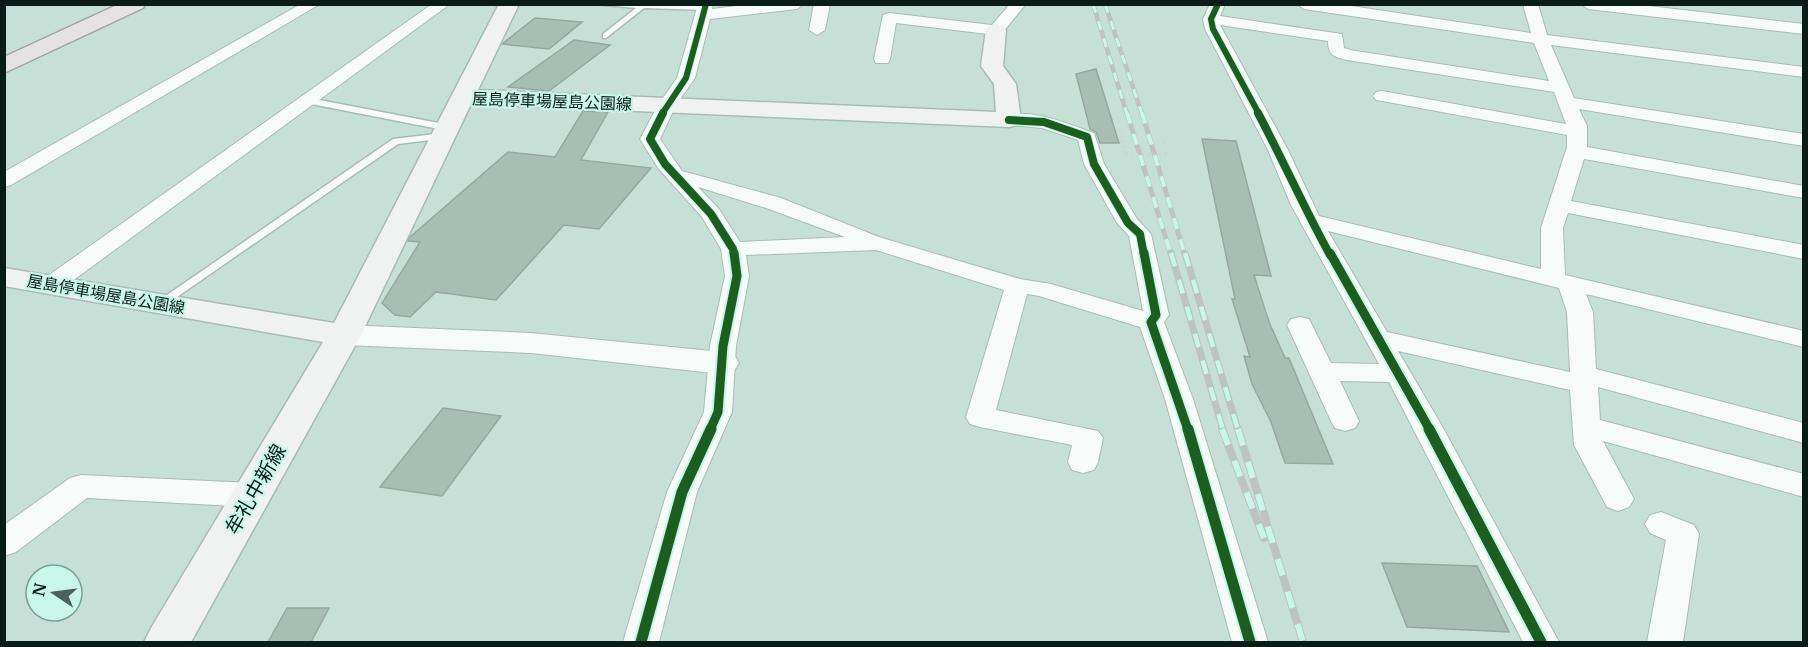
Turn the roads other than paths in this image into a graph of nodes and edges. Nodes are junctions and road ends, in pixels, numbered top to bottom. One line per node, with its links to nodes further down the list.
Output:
1 (111, 4): 23 (highway)
2 (136, 4): 25 (highway)
3 (313, 4): 39 (street)
4 (443, 4): 30 (street)
5 (509, 4): 29 (main road)
6 (597, 4): 14 (lane)
7 (797, 4): 15 (street)
8 (822, 4): 19 (street)
9 (1305, 4): 22 (street)
10 (1530, 4): 22 (street)
11 (1588, 4): 18 (street)
12 (880, 5): 17 (street)
13 (1015, 5): 20 (street)
14 (642, 6): 15 (lane); 21 (lane)
15 (705, 9): 31 (street)
16 (1214, 12): 27 (street); 42 (street)
17 (901, 19): 20 (street); 24 (street)
18 (1803, 29)
19 (817, 30)
20 (996, 30): 33 (main road)
21 (606, 36)
22 (1540, 39): 26 (street); 27 (street)
23 (4, 53)
24 (882, 59)
25 (4, 66)
26 (1803, 72)
27 (1563, 95): 35 (street); 37 (street)
28 (1382, 96): 37 (street)
29 (465, 97): 31 (main road, 屋島停車場屋島公園線); 34 (main road, 屋島停車場屋島公園線)
30 (309, 101): 34 (lane); 48 (street)
31 (667, 105): 33 (main road, 屋島停車場屋島公園線); 38 (street)
32 (1762, 117): 35 (street)
33 (1009, 120): 51 (street)
34 (447, 132): 50 (lane); 53 (main road, 屋島停車場屋島公園線)
35 (1776, 136): 36 (street)
36 (1803, 140)
37 (1576, 141): 40 (street); 41 (street)
38 (675, 175): 43 (street); 44 (street)
39 (4, 181)
40 (1803, 192)
41 (1559, 205): 45 (street); 47 (street)
42 (1311, 221): 47 (street); 54 (street)
43 (877, 243): 44 (street); 49 (street)
44 (733, 249): 56 (street)
45 (1803, 252)
46 (4, 277): 48 (main road, 屋島停車場屋島公園線)
47 (1562, 281): 55 (street); 59 (street)
48 (51, 285): 50 (main road, 屋島停車場屋島公園線)
49 (1017, 286): 51 (street); 63 (street)
50 (160, 303): 53 (main road, 屋島停車場屋島公園線)
51 (1151, 322): 71 (street)
52 (1300, 325): 57 (street)
53 (344, 335): 56 (street); 65 (main road, 牟礼中新線)
54 (1378, 338): 58 (street); 59 (street)
55 (1803, 339)
56 (722, 363): 70 (street)
57 (1322, 372): 58 (street); 60 (street)
58 (1398, 374): 72 (street)
59 (1583, 379): 61 (street); 62 (street)
60 (1345, 421)
61 (1586, 426): 64 (street); 66 (street)
62 (1803, 433)
63 (1083, 462)
64 (1803, 486)
65 (252, 495): 68 (street); 69 (main road, 牟礼中新線)
66 (1618, 499)
67 (1661, 524): 73 (street)
68 (4, 543)
69 (167, 642)
70 (641, 642)
71 (1250, 642)
72 (1541, 642)
73 (1665, 642)

